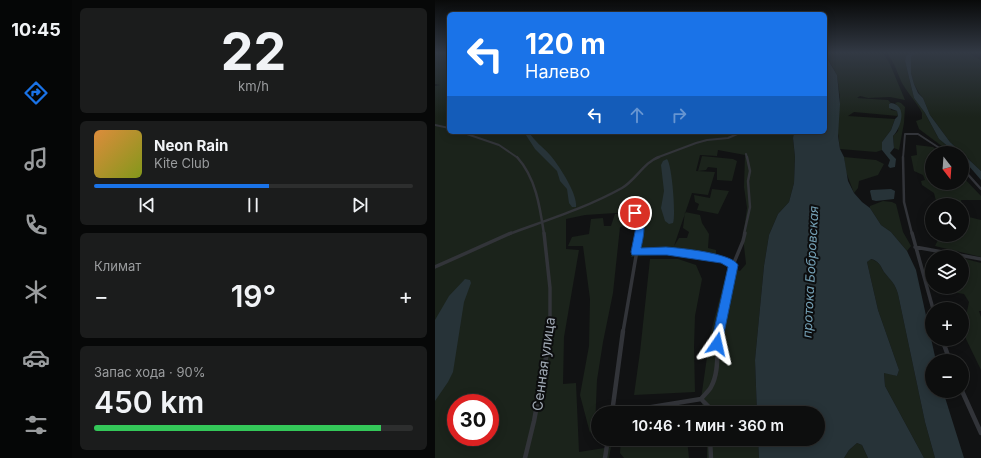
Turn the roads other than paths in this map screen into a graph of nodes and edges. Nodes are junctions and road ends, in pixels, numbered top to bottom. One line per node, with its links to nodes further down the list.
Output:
1 (435, 125): 2 (street)
2 (447, 128)
3 (466, 134): 10 (street, Сенная улица)
4 (737, 134): 10 (street)
5 (936, 146): 11 (street)
6 (746, 154): 14 (street)
7 (969, 176): 8 (street)
8 (981, 189)
9 (635, 213): 12 (street)
10 (542, 221): 15 (street); 25 (street, Сенная улица)
11 (915, 247): 13 (street); 16 (street)
12 (635, 252): 14 (street); 19 (street)
13 (981, 260)
14 (733, 265): 18 (street)
15 (435, 267)
16 (931, 302)
17 (965, 398): 22 (street)
18 (701, 399): 20 (street); 21 (street)
19 (614, 406)
20 (657, 406)
21 (709, 406)
22 (981, 433)
23 (607, 446): 26 (street)
24 (710, 446): 27 (street)
25 (525, 458)
26 (605, 458)
27 (711, 458)

